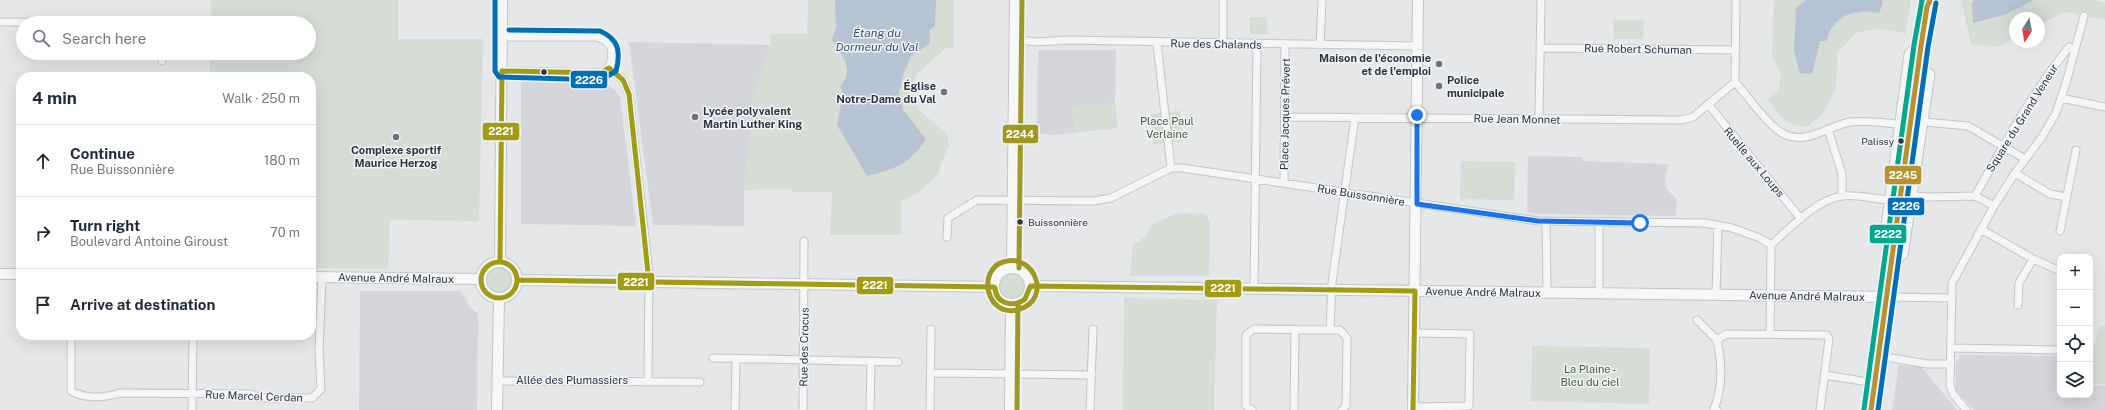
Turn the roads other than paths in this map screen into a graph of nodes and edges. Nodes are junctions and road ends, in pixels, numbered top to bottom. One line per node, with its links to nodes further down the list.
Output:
1 (502, 0): 12 (street)
2 (1015, 0): 13 (street)
3 (1223, 0): 15 (street)
4 (1322, 0): 18 (street)
5 (1418, 0): 19 (street)
6 (1541, 0): 21 (street)
7 (1736, 0): 22 (street)
8 (1928, 2): 20 (street)
9 (2084, 16): 23 (street, Square du Grand Veneur)
10 (0, 22): 11 (street)
11 (16, 22)
12 (502, 37): 25 (street); 26 (street)
13 (1015, 40): 14 (street, Rue des Chalands); 50 (street)
14 (1157, 43): 15 (street, Rue des Chalands); 41 (street)
15 (1223, 44): 16 (street, Rue des Chalands)
16 (1257, 44): 17 (street, Rue des Chalands); 43 (street)
17 (1285, 45): 18 (street, Rue des Chalands); 31 (street, Place Jacques Prévert)
18 (1320, 45): 19 (street, Rue des Chalands)
19 (1418, 46): 33 (street)
20 (1921, 46): 24 (street); 36 (street)
21 (1541, 48): 22 (street, Rue Robert Schuman); 34 (street)
22 (1736, 50): 27 (street)
23 (2074, 50): 28 (street, Square du Grand Veneur); 38 (street, Square du Grand Veneur)
24 (1919, 64): 35 (street); 60 (street)
25 (610, 68): 26 (street); 75 (street)
26 (502, 71): 65 (street)
27 (1735, 82): 29 (street, Rue Jean Monnet); 37 (street)
28 (2061, 98): 30 (street); 40 (street, Square du Grand Veneur)
29 (1708, 104): 34 (street, Rue Jean Monnet); 54 (street, Ruelle aux Loups)
30 (2105, 107)
31 (1285, 117): 32 (street, Rue Jean Monnet); 44 (street, Place Jacques Prévert)
32 (1355, 117): 33 (street, Rue Jean Monnet); 45 (street)
33 (1417, 117): 34 (street, Rue Jean Monnet); 52 (street)
34 (1538, 119)
35 (1925, 122): 38 (street); 47 (street)
36 (1899, 124): 37 (street); 51 (street)
37 (1828, 129): 46 (street)
38 (2002, 146): 40 (street); 48 (street, Square du Grand Veneur)
39 (2076, 150): 49 (street)
40 (2025, 159): 42 (street, Square du Grand Veneur)
41 (1171, 168): 43 (street, Rue Buissonnière); 50 (street)
42 (2015, 173): 49 (street); 53 (street, Square du Grand Veneur)
43 (1255, 178): 44 (street, Rue Buissonnière); 79 (street)
44 (1284, 183): 45 (street, Rue Buissonnière)
45 (1345, 192): 52 (street, Rue Buissonnière); 80 (street)
46 (1842, 196): 51 (street); 54 (street)
47 (1913, 196): 48 (street); 66 (street)
48 (1975, 196): 53 (street)
49 (2067, 197): 59 (street)
50 (1013, 200): 61 (street); 67 (street)
51 (1888, 200): 60 (street)
52 (1417, 204): 55 (street, Rue Buissonnière); 81 (street)
53 (1994, 206): 58 (street, Square du Grand Veneur)
54 (1801, 219): 63 (street)
55 (1546, 222): 56 (street, Rue Buissonnière); 82 (street)
56 (1599, 222): 57 (street, Rue Buissonnière); 83 (street)
57 (1718, 226): 63 (street, Rue Buissonnière); 84 (street)
58 (1981, 229): 64 (street); 87 (street, Square du Grand Veneur)
59 (2060, 231)
60 (1895, 235): 66 (street)
61 (948, 237)
62 (804, 241): 76 (street, Rue des Crocus)
63 (1771, 245): 85 (street)
64 (2033, 259): 68 (street); 90 (street)
65 (500, 262): 73 (street); 74 (street)
66 (1891, 265): 86 (street)
67 (1012, 268): 77 (street); 78 (street)
68 (2057, 270)
69 (0, 274): 70 (street)
70 (16, 274)
71 (316, 277): 72 (street, Avenue André Malraux)
72 (322, 277): 73 (street, Avenue André Malraux); 118 (street, Rue Marcel Cerdan)
73 (480, 279): 88 (street)
74 (517, 280): 75 (street); 88 (street)
75 (649, 282): 76 (street); 115 (street)
76 (804, 283): 78 (street); 106 (street, Rue des Crocus)
77 (1031, 286): 79 (street, Avenue André Malraux); 89 (street)
78 (994, 287): 89 (street)
79 (1254, 289): 80 (street, Avenue André Malraux)
80 (1332, 290): 81 (street, Avenue André Malraux); 95 (street)
81 (1415, 291): 82 (street, Avenue André Malraux); 96 (street)
82 (1547, 292): 83 (street, Avenue André Malraux)
83 (1599, 293): 84 (street, Avenue André Malraux)
84 (1716, 295): 85 (street, Avenue André Malraux)
85 (1770, 295): 86 (street, Avenue André Malraux); 97 (street)
86 (1887, 297): 87 (street); 133 (street)
87 (1952, 298): 101 (street, Square du Grand Veneur)
88 (499, 299): 114 (street)
89 (1012, 304): 111 (street)
90 (2018, 305)
91 (1697, 320): 100 (street)
92 (931, 329): 110 (street)
93 (1093, 329): 112 (street)
94 (1295, 329): 95 (street); 128 (street); 129 (street)
95 (1330, 329): 130 (street)
96 (1415, 333): 119 (street); 119 (street)
97 (1770, 334): 100 (street); 113 (street)
98 (71, 340): 118 (street, Rue Marcel Cerdan)
99 (193, 340): 118 (street)
100 (1717, 340): 131 (street)
101 (1952, 348): 102 (street); 109 (street, Square du Grand Veneur)
102 (2057, 350)
103 (713, 358): 104 (street)
104 (736, 358): 106 (street); 122 (street)
105 (1892, 358): 109 (street)
106 (803, 359): 107 (street); 123 (street, Rue des Crocus)
107 (871, 361): 108 (street); 124 (street)
108 (898, 362)
109 (1950, 364): 134 (street, Square du Grand Veneur)
110 (931, 373): 111 (street); 125 (street)
111 (1010, 373): 112 (street); 126 (street)
112 (1092, 375): 127 (street)
113 (1825, 375): 116 (street); 132 (street)
114 (497, 380): 115 (street, Allée des Plumassiers); 121 (street)
115 (648, 380): 117 (street, Allée des Plumassiers)
116 (1862, 381)
117 (700, 382)
118 (192, 395): 120 (street)
119 (1413, 408)
120 (192, 410)
121 (497, 410)
122 (735, 410)
123 (803, 410)
124 (870, 410)
125 (930, 410)
126 (1010, 410)
127 (1090, 410)
128 (1252, 410)
129 (1294, 410)
130 (1342, 410)
131 (1714, 410)
132 (1820, 410)
133 (1871, 410)
134 (1966, 410)

